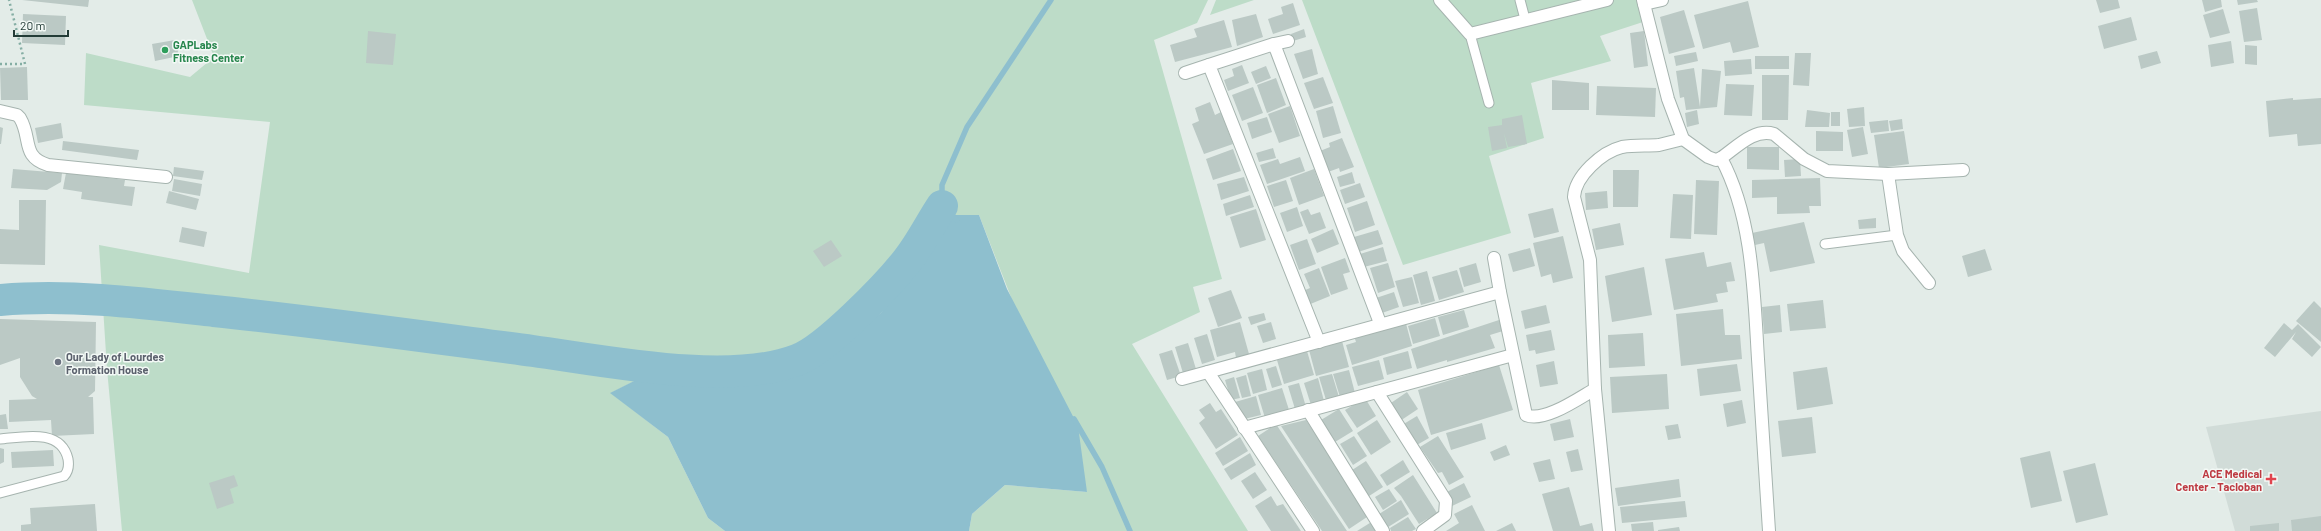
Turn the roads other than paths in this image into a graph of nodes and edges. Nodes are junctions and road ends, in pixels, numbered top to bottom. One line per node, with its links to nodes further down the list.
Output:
1 (1440, 0): 7 (street)
2 (1520, 0): 6 (lane)
3 (1607, 0): 6 (street)
4 (1662, 0): 5 (street)
5 (1644, 2): 14 (street)
6 (1525, 19): 7 (street)
7 (1470, 34): 12 (lane)
8 (1288, 40): 9 (street)
9 (1274, 44): 10 (street); 24 (street)
10 (1210, 65): 11 (street); 25 (street)
11 (1185, 73)
12 (1489, 102)
13 (0, 111): 18 (street)
14 (1683, 139): 15 (street); 29 (street)
15 (1721, 158): 17 (street); 39 (street)
16 (1963, 170): 17 (street)
17 (1888, 174): 19 (street)
18 (166, 177)
19 (1897, 235): 20 (lane); 22 (street)
20 (1825, 244)
21 (1494, 258): 23 (street)
22 (1929, 283)
23 (1500, 292): 24 (street); 26 (street)
24 (1380, 323): 25 (street)
25 (1319, 342): 27 (street)
26 (1513, 355): 29 (street); 30 (street)
27 (1208, 372): 28 (street); 32 (street)
28 (1182, 378)
29 (1595, 389): 38 (street)
30 (1377, 392): 31 (street); 37 (street)
31 (1308, 410): 32 (street); 36 (street)
32 (1244, 428): 35 (street)
33 (0, 439): 34 (lane)
34 (0, 493)
35 (1312, 531)
36 (1383, 531)
37 (1423, 531)
38 (1609, 531)
39 (1769, 531)

